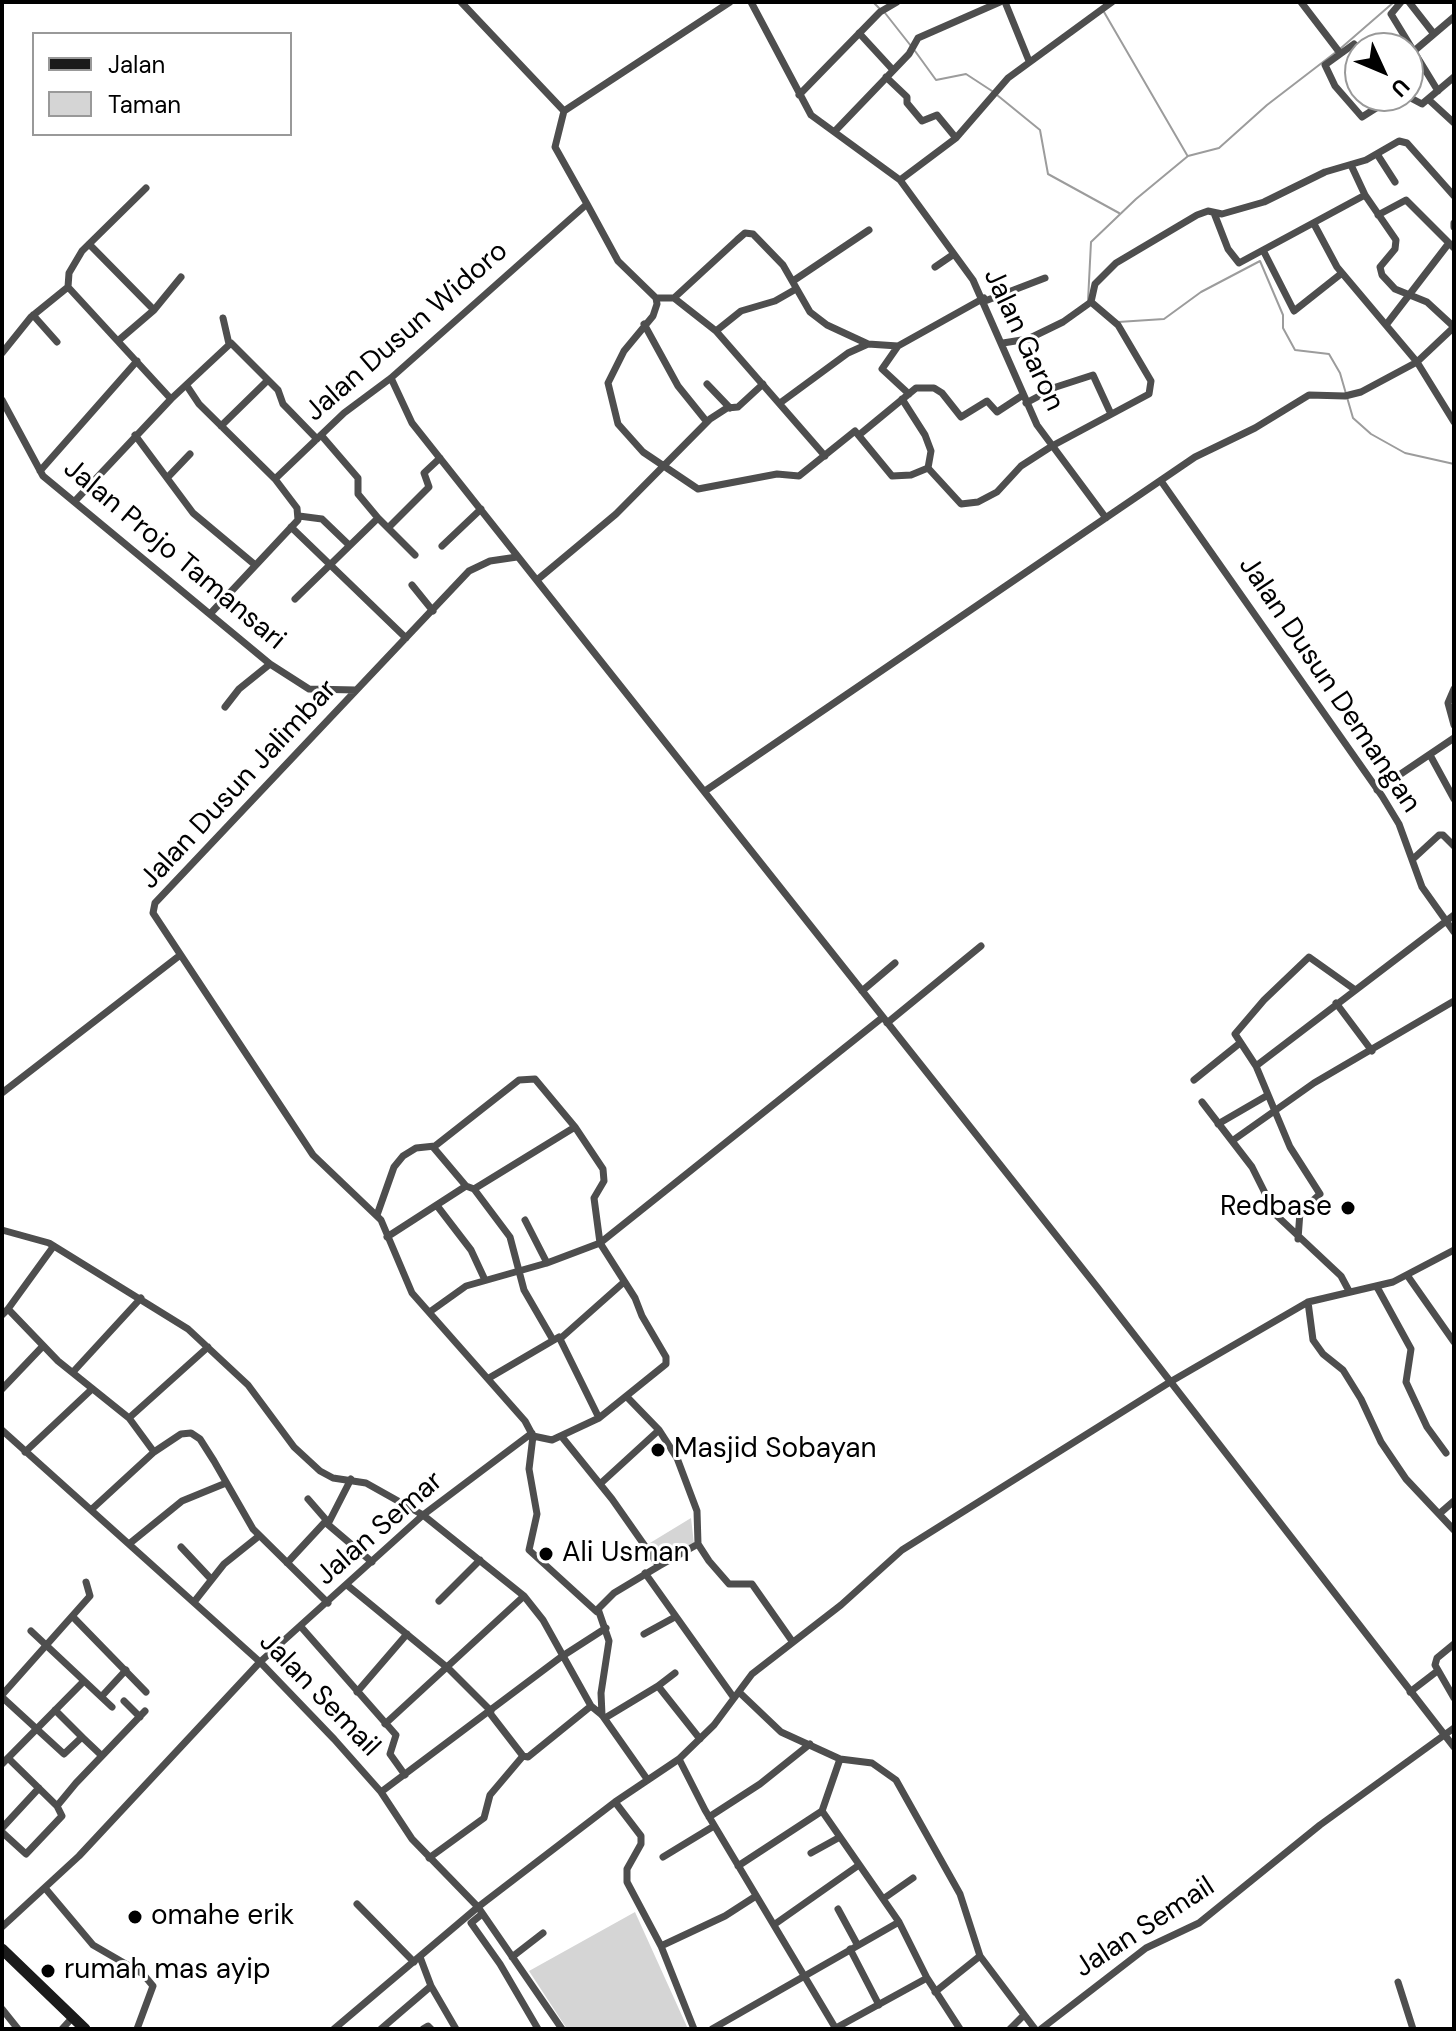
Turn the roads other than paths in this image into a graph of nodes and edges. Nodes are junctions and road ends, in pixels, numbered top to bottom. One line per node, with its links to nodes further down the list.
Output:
1 (461, 2): 29 (street)
2 (708, 2): 11 (street)
3 (730, 2): 11 (street)
4 (751, 2): 25 (street, Jalan Garon)
5 (897, 2): 14 (street)
6 (1003, 2): 19 (street); 21 (street)
7 (1112, 2): 19 (street)
8 (1301, 2): 18 (street)
9 (1399, 2): 13 (street)
10 (1409, 2): 15 (street)
11 (716, 11): 29 (street)
12 (1454, 17): 15 (street)
13 (1402, 32)
14 (859, 33): 21 (street); 25 (street)
15 (1434, 34): 16 (street)
16 (1424, 42)
17 (1344, 48): 18 (street)
18 (1337, 50): 26 (street)
19 (1029, 61): 34 (street)
20 (1424, 68): 24 (street)
21 (893, 70): 22 (street)
22 (886, 77): 33 (street); 34 (street)
23 (1454, 77): 24 (street)
24 (1438, 91): 27 (street)
25 (799, 95): 33 (street, Jalan Garon)
26 (1344, 96)
27 (1428, 99): 28 (street); 32 (street)
28 (1424, 101)
29 (564, 111): 42 (street)
30 (1355, 112): 31 (street)
31 (1372, 112)
32 (1454, 123)
33 (836, 130): 37 (street, Jalan Garon)
34 (956, 138): 37 (street)
35 (1377, 154): 36 (street); 38 (street); 41 (street)
36 (1351, 165): 40 (street); 43 (street)
37 (900, 180): 50 (street, Jalan Garon)
38 (1395, 182)
39 (146, 188): 47 (street)
40 (1365, 195): 44 (street); 45 (street)
41 (1454, 196)
42 (587, 204): 58 (street); 78 (street, Jalan Dusun Widoro)
43 (1214, 213): 49 (street); 61 (street)
44 (1378, 215): 48 (street); 57 (street)
45 (1314, 224): 49 (street); 52 (street)
46 (869, 230): 55 (street)
47 (89, 244): 56 (street); 62 (street)
48 (1452, 245): 57 (street)
49 (1264, 252): 52 (street)
50 (954, 254): 51 (street); 60 (street, Jalan Garon)
51 (935, 267)
52 (1342, 273): 66 (street)
53 (181, 277): 62 (street)
54 (1045, 278): 60 (street)
55 (795, 285): 59 (street); 68 (street); 73 (street)
56 (68, 287): 63 (street); 69 (street)
57 (1406, 295): 66 (street); 67 (street)
58 (656, 298): 59 (street); 65 (street)
59 (674, 298): 68 (street)
60 (984, 299): 71 (street, Jalan Garon); 74 (street)
61 (1090, 303): 71 (street); 89 (street)
62 (154, 310): 69 (street)
63 (33, 315): 70 (street); 75 (street)
64 (223, 318): 72 (street)
65 (644, 324): 90 (street); 100 (street)
66 (1386, 325): 77 (street)
67 (1454, 327): 77 (street)
68 (716, 331): 81 (street)
69 (119, 340): 76 (street)
70 (57, 342)
71 (1003, 343): 85 (street, Jalan Garon)
72 (229, 344): 79 (street); 82 (street)
73 (868, 344): 74 (street); 87 (street)
74 (898, 346): 83 (street)
75 (2, 353)
76 (137, 361): 84 (street); 102 (street)
77 (1417, 362): 91 (street); 105 (street)
78 (391, 378): 95 (street, Jalan Dusun Widoro); 99 (street)
79 (268, 380): 92 (street); 95 (street)
80 (707, 384): 88 (street)
81 (763, 384): 87 (street); 88 (street)
82 (187, 386): 84 (street); 92 (street)
83 (906, 396): 85 (street); 94 (street); 101 (street)
84 (171, 399): 93 (street)
85 (1025, 399): 89 (street); 96 (street, Jalan Garon)
86 (2, 400): 102 (street, Jalan Projo Tamansari)
87 (780, 403): 98 (street)
88 (730, 408): 90 (street)
89 (1111, 414): 96 (street)
90 (707, 422): 100 (street)
91 (1454, 422)
92 (221, 426): 104 (street)
93 (135, 435): 103 (street); 106 (street)
94 (859, 435): 98 (street); 101 (street)
95 (319, 437): 104 (street, Jalan Dusun Widoro); 109 (street)
96 (1052, 446): 101 (street); 110 (street, Jalan Garon)
97 (190, 454): 103 (street)
98 (825, 456): 100 (street)
99 (440, 458): 107 (street); 112 (street)
100 (664, 466): 119 (street)
101 (928, 468)
102 (40, 471): 106 (street, Jalan Projo Tamansari)
103 (168, 477): 117 (street)
104 (275, 479): 108 (street)
105 (1161, 481): 110 (street); 132 (street, Jalan Dusun Demangan)
106 (75, 501): 123 (street, Jalan Projo Tamansari)
107 (481, 509): 114 (street); 116 (street)
108 (299, 516): 111 (street); 113 (street)
109 (378, 518): 112 (street); 113 (street)
110 (1106, 518): 133 (street)
111 (291, 527): 117 (street); 118 (street)
112 (389, 527): 115 (street)
113 (349, 545): 118 (street)
114 (442, 546)
115 (415, 555)
116 (517, 557): 119 (street); 122 (street, Jalan Dusun Jalimbar)
117 (254, 564): 123 (street)
118 (329, 566): 121 (street); 124 (street)
119 (537, 580): 133 (street)
120 (412, 585): 122 (street)
121 (295, 599)
122 (433, 611): 124 (street, Jalan Dusun Jalimbar)
123 (210, 614): 125 (street, Jalan Projo Tamansari)
124 (406, 638): 127 (street, Jalan Dusun Jalimbar)
125 (270, 664): 127 (street, Jalan Projo Tamansari); 128 (street)
126 (1454, 689): 129 (street)
127 (356, 690): 141 (street, Jalan Dusun Jalimbar)
128 (225, 707)
129 (1454, 725)
130 (1454, 738): 131 (street)
131 (1430, 755): 132 (street); 134 (street)
132 (1377, 790): 136 (street, Jalan Dusun Demangan)
133 (705, 791): 144 (street)
134 (1454, 799)
135 (1454, 846): 136 (street)
136 (1413, 859): 138 (street, Jalan Dusun Demangan)
137 (1454, 915): 138 (street)
138 (1445, 921): 139 (street, Jalan Dusun Demangan); 143 (street)
139 (1454, 932)
140 (981, 946): 147 (street)
141 (179, 956): 152 (street); 162 (street, Jalan Dusun Jalimbar)
142 (895, 963): 144 (street)
143 (1354, 989): 146 (street); 148 (street)
144 (862, 991): 147 (street)
145 (1454, 1001): 149 (street)
146 (1336, 1003): 149 (street); 150 (street)
147 (885, 1020): 167 (street); 187 (street)
148 (1240, 1043): 150 (street); 151 (street)
149 (1372, 1051): 155 (street)
150 (1256, 1066): 153 (street)
151 (1194, 1080)
152 (2, 1093)
153 (1268, 1095): 155 (street); 156 (street)
154 (1202, 1102): 156 (street)
155 (1275, 1111): 158 (street); 166 (street)
156 (1218, 1124): 158 (street)
157 (575, 1127): 159 (street); 160 (street); 167 (street)
158 (1232, 1141): 166 (street)
159 (433, 1147): 160 (street); 162 (street)
160 (470, 1187): 161 (street); 171 (street)
161 (438, 1207): 165 (street); 173 (street)
162 (377, 1215): 165 (street, Jalan Dusun Jalimbar)
163 (525, 1220): 170 (street)
164 (2, 1230): 168 (street)
165 (387, 1237): 179 (street, Jalan Dusun Jalimbar)
166 (1298, 1239): 176 (street)
167 (600, 1243): 170 (street); 174 (street)
168 (53, 1247): 177 (street); 180 (street)
169 (1454, 1250): 172 (street)
170 (547, 1263): 171 (street)
171 (519, 1271): 173 (street); 181 (street)
172 (1407, 1275): 175 (street); 182 (street)
173 (485, 1280): 179 (street)
174 (624, 1282): 181 (street); 190 (street)
175 (1377, 1287): 176 (street); 199 (street)
176 (1349, 1291): 178 (street)
177 (141, 1298): 184 (street); 185 (street)
178 (1308, 1302): 187 (street); 206 (street)
179 (431, 1311): 186 (street, Jalan Dusun Jalimbar)
180 (5, 1312): 183 (street)
181 (557, 1339): 186 (street); 192 (street)
182 (1454, 1342)
183 (43, 1346): 185 (street); 188 (street)
184 (208, 1347): 191 (street); 200 (street)
185 (73, 1372): 189 (street)
186 (489, 1378): 195 (street, Jalan Dusun Jalimbar)
187 (1170, 1382): 234 (street); 247 (street)
188 (2, 1389)
189 (92, 1389): 191 (street); 197 (street)
190 (628, 1398): 192 (street); 194 (street)
191 (129, 1418): 198 (street)
192 (599, 1418): 196 (street)
193 (2, 1430): 197 (street, Jalan Semail)
194 (659, 1430): 202 (street); 212 (street)
195 (532, 1434): 196 (street); 207 (street, Jalan Semar); 226 (street)
196 (562, 1437): 202 (street)
197 (25, 1452): 205 (street, Jalan Semail)
198 (154, 1452): 201 (street); 205 (street)
199 (1446, 1453)
200 (351, 1479): 207 (street); 208 (street)
201 (226, 1483): 210 (street); 211 (street)
202 (600, 1484): 217 (street)
203 (308, 1499): 208 (street)
204 (1454, 1501): 206 (street)
205 (92, 1509): 211 (street, Jalan Semail)
206 (1439, 1514): 209 (street)
207 (423, 1515): 214 (street); 215 (street, Jalan Semar)
208 (328, 1522): 215 (street); 216 (street)
209 (1454, 1530)
210 (259, 1536): 216 (street); 219 (street)
211 (129, 1544): 224 (street, Jalan Semail)
212 (698, 1544): 217 (street); 234 (street)
213 (181, 1547): 219 (street)
214 (480, 1560): 222 (street); 223 (street)
215 (372, 1562): 221 (street, Jalan Semar)
216 (287, 1563): 225 (street)
217 (659, 1566): 218 (street)
218 (645, 1573): 226 (street); 228 (street)
219 (211, 1579): 224 (street)
220 (86, 1582): 227 (street)
221 (347, 1585): 225 (street, Jalan Semar); 232 (street)
222 (524, 1596): 237 (street); 239 (street)
223 (439, 1601)
224 (194, 1602): 238 (street, Jalan Semail)
225 (328, 1603): 229 (street, Jalan Semar)
226 (597, 1612): 230 (street)
227 (73, 1617): 236 (street); 240 (street)
228 (675, 1617): 233 (street); 248 (street)
229 (302, 1628): 238 (street, Jalan Semar); 246 (street)
230 (606, 1628): 237 (street); 256 (street)
231 (31, 1631): 236 (street)
232 (407, 1634): 239 (street); 246 (street)
233 (644, 1634)
234 (792, 1641): 248 (street)
235 (1454, 1644): 241 (street)
236 (48, 1646): 243 (street); 249 (street)
237 (561, 1657): 255 (street); 256 (street)
238 (260, 1662): 273 (street, Jalan Semail); 287 (street, Jalan Semar)
239 (449, 1669): 255 (street); 257 (street)
240 (126, 1670): 245 (street); 250 (street)
241 (1436, 1672): 247 (street); 251 (street)
242 (675, 1673): 244 (street)
243 (84, 1681): 250 (street); 254 (street)
244 (658, 1686): 256 (street); 262 (street)
245 (146, 1692)
246 (357, 1692): 257 (street)
247 (1410, 1692): 260 (street)
248 (737, 1695): 262 (street); 263 (street)
249 (2, 1696): 259 (street)
250 (102, 1696): 253 (street)
251 (1454, 1698)
252 (124, 1701): 265 (street)
253 (112, 1707)
254 (55, 1710): 259 (street); 261 (street)
255 (490, 1712): 266 (street); 270 (street)
256 (598, 1712): 266 (street); 271 (street)
257 (385, 1724): 270 (street)
258 (1454, 1728): 260 (street)
259 (35, 1730): 261 (street); 269 (street)
260 (1445, 1736): 264 (street); 332 (street, Jalan Semail)
261 (82, 1737): 265 (street)
262 (700, 1739): 267 (street)
263 (810, 1744): 268 (street); 277 (street)
264 (1454, 1747)
265 (101, 1755): 275 (street)
266 (523, 1756): 283 (street)
267 (679, 1759): 271 (street); 277 (street)
268 (840, 1759): 276 (street); 301 (street)
269 (5, 1761): 272 (street)
270 (405, 1775): 273 (street)
271 (647, 1779): 274 (street)
272 (39, 1788): 275 (street); 279 (street)
273 (381, 1792): 283 (street, Jalan Semail)
274 (615, 1802): 292 (street); 297 (street)
275 (57, 1806): 279 (street)
276 (822, 1811): 280 (street); 285 (street)
277 (709, 1817): 278 (street)
278 (714, 1826): 282 (street); 285 (street)
279 (2, 1830)
280 (840, 1837): 281 (street); 284 (street)
281 (811, 1853)
282 (663, 1857)
283 (429, 1858): 292 (street, Jalan Semail)
284 (859, 1865): 289 (street); 294 (street)
285 (738, 1866): 288 (street)
286 (913, 1878): 289 (street)
287 (45, 1888): 295 (street, Jalan Semar); 319 (street)
288 (756, 1896): 294 (street); 297 (street)
289 (883, 1899): 293 (street)
290 (357, 1904): 304 (street)
291 (838, 1909): 298 (street)
292 (480, 1911): 300 (street, Jalan Semail); 302 (street); 304 (street)
293 (899, 1922): 298 (street); 306 (street)
294 (775, 1924): 305 (street)
295 (2, 1927)
296 (543, 1933): 303 (street)
297 (661, 1946): 327 (street)
298 (853, 1947): 305 (street); 312 (street)
299 (2, 1949): 315 (main road)
300 (507, 1949): 302 (street); 303 (street, Jalan Semail)
301 (980, 1956): 309 (street); 314 (street)
302 (496, 1957): 311 (street)
303 (512, 1957): 310 (street, Jalan Semail)
304 (417, 1960): 308 (street); 320 (street)
305 (805, 1975): 328 (street); 329 (street)
306 (927, 1978): 309 (street); 312 (street)
307 (1398, 1982): 333 (street)
308 (431, 1986): 321 (street); 324 (street)
309 (935, 1992): 330 (street)
310 (539, 1995): 311 (street); 326 (street, Jalan Semail)
311 (524, 2003): 325 (street)
312 (879, 2005): 329 (street)
313 (2, 2009): 316 (street)
314 (1024, 2015): 331 (street); 332 (street)
315 (72, 2018): 317 (street); 318 (main road)
316 (18, 2029)
317 (62, 2029)
318 (85, 2029)
319 (137, 2029)
320 (334, 2029)
321 (381, 2029)
322 (423, 2029): 323 (street)
323 (431, 2029)
324 (456, 2029)
325 (538, 2029)
326 (562, 2029)
327 (694, 2029)
328 (712, 2029)
329 (835, 2029)
330 (960, 2029)
331 (1010, 2029)
332 (1038, 2029)
333 (1413, 2029)

